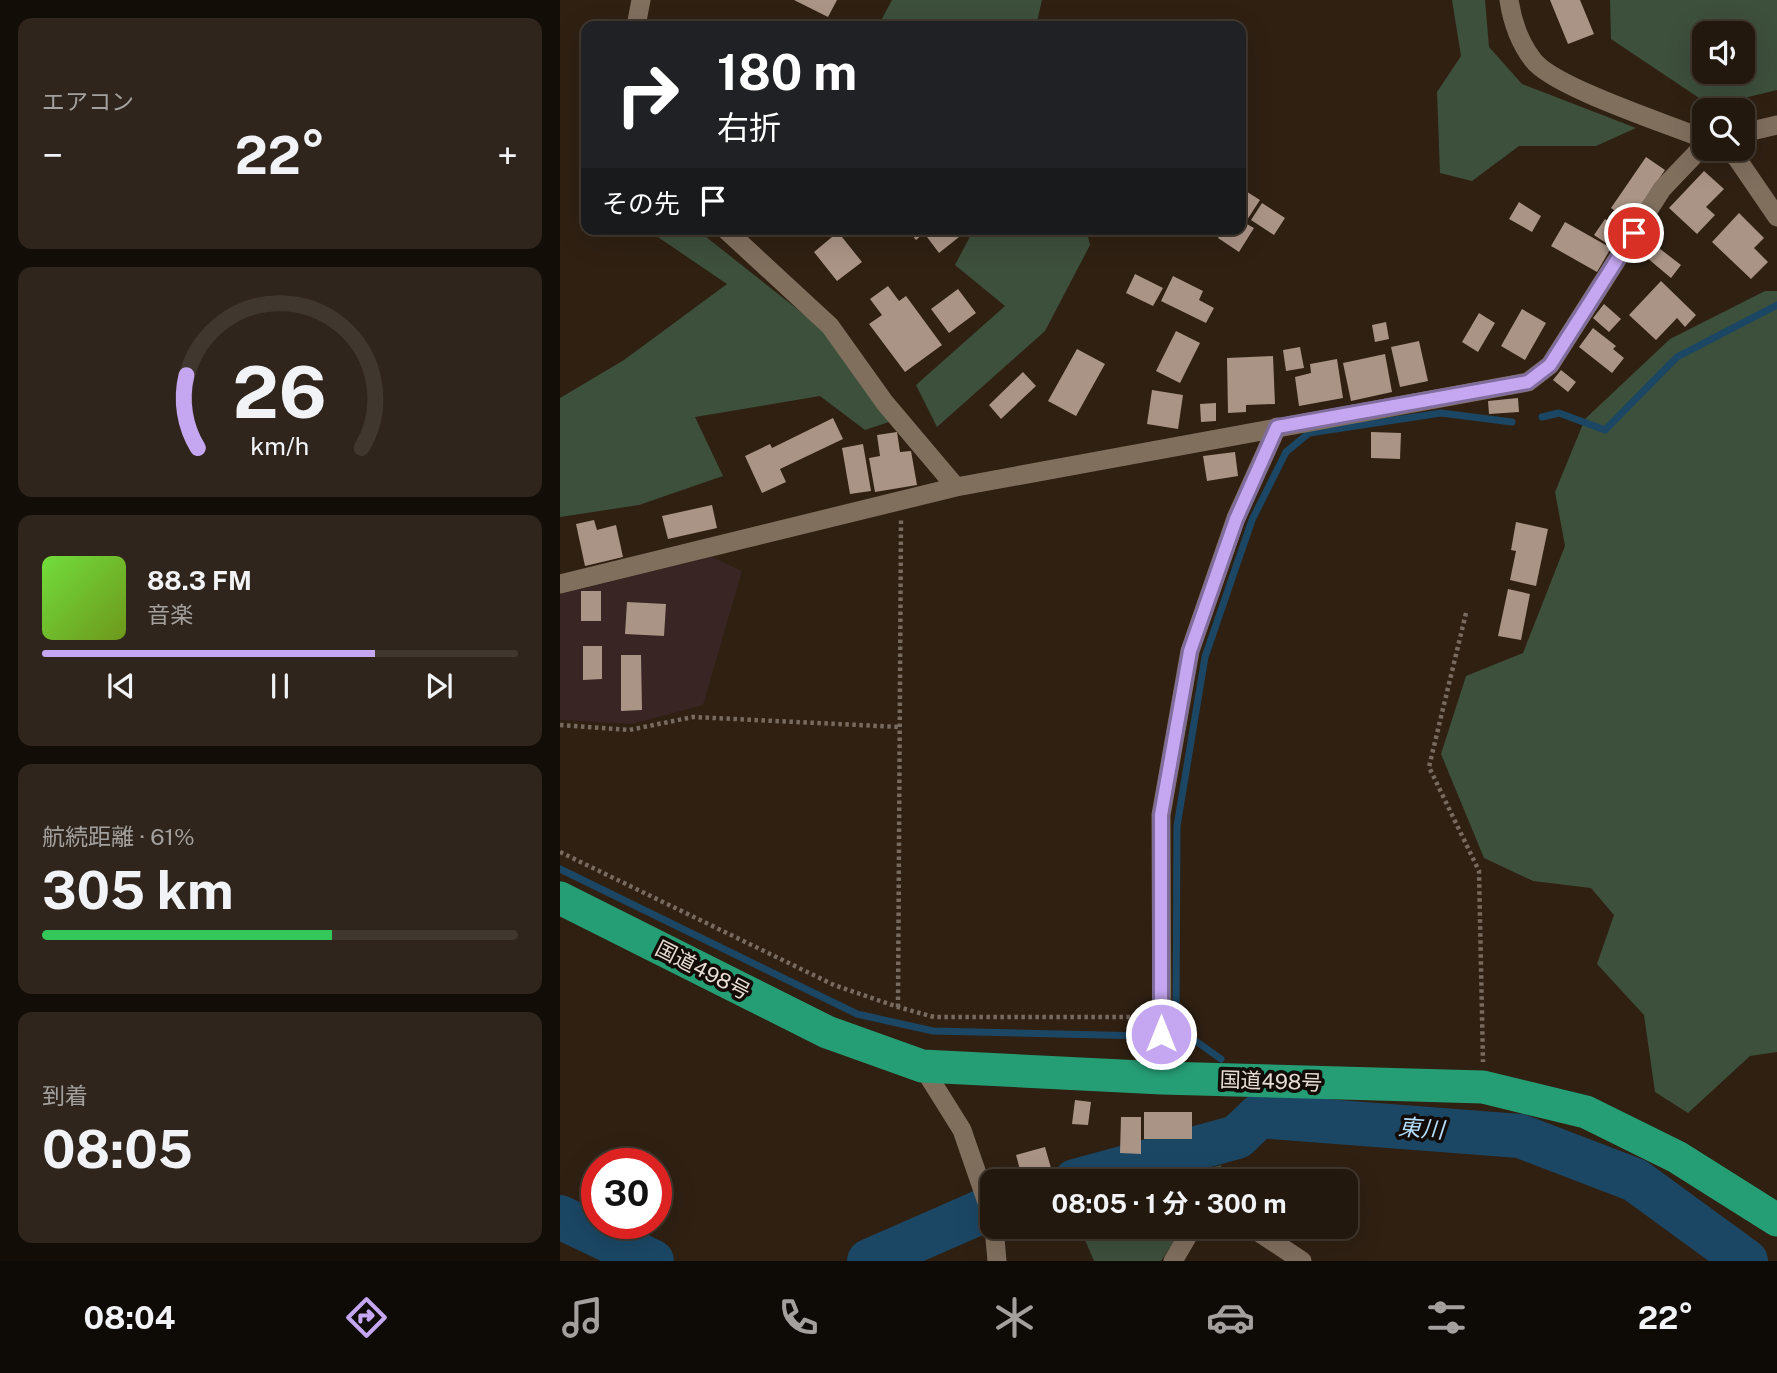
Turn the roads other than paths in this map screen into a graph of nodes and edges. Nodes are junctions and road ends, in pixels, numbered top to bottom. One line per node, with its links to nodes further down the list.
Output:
1 (642, 0): 3 (street)
2 (1509, 0): 6 (street)
3 (637, 21)
4 (1777, 125): 5 (street)
5 (1755, 130)
6 (1692, 134)
7 (1692, 158): 11 (street)
8 (1739, 161): 9 (street)
9 (1777, 218)
10 (731, 235): 12 (street)
11 (1277, 427): 12 (street); 15 (street)
12 (956, 487): 13 (street)
13 (560, 584)
14 (560, 898): 16 (highway, 国道498号)
15 (1162, 1065): 16 (highway, 国道498号); 18 (highway, 国道498号)
16 (922, 1066): 17 (street)
17 (980, 1182)
18 (1777, 1220)
19 (994, 1239): 22 (street)
20 (1187, 1239): 23 (street)
21 (1269, 1239): 24 (street)
22 (997, 1261)
23 (1173, 1261)
24 (1302, 1261)

